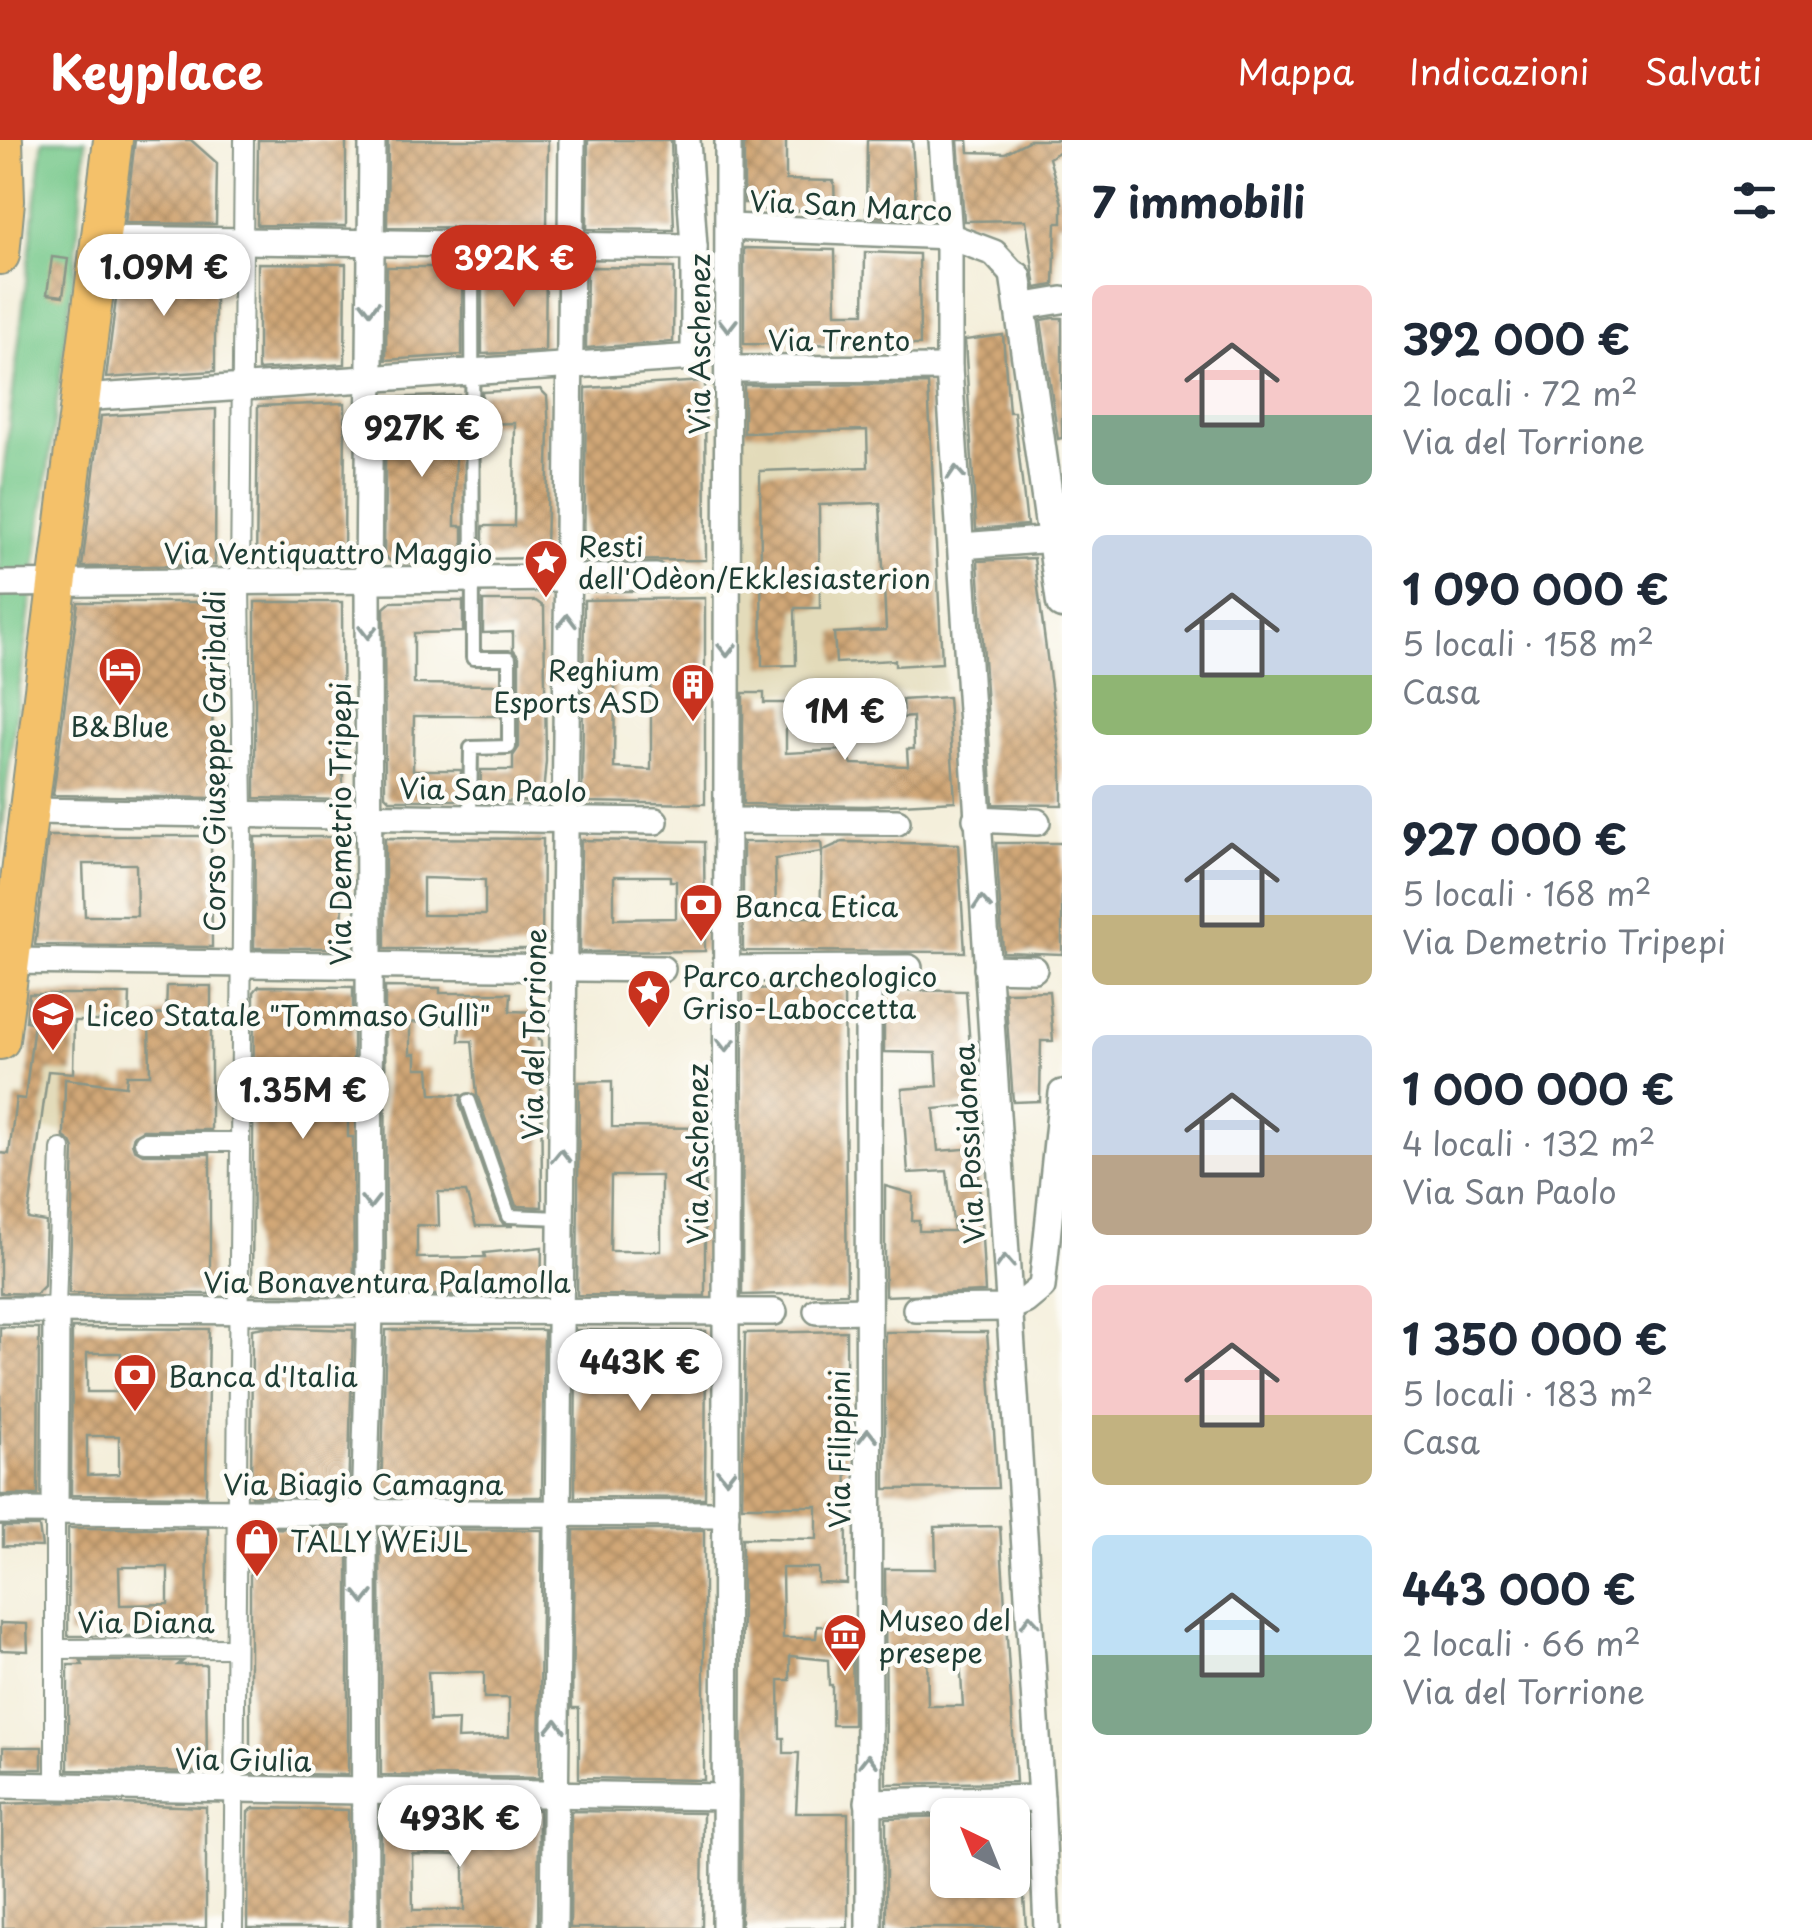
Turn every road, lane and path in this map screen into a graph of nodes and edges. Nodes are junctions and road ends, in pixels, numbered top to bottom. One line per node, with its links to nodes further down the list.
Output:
1 (113, 140): 12 (main road)
2 (244, 140): 14 (street, Corso Giuseppe Garibaldi)
3 (372, 140): 13 (street, Via Demetrio Tripepi)
4 (572, 140): 16 (street, Via del Torrione)
5 (687, 140): 17 (street)
6 (702, 140): 17 (street)
7 (728, 140): 10 (street, Via Aschenez)
8 (940, 140): 11 (street, Via Possidonea)
9 (2, 145): 18 (main road)
10 (729, 227): 11 (street, Via San Marco); 23 (street, Via Aschenez, one-way to 23)
11 (949, 236): 19 (street, Via San Marco); 22 (street, Via Possidonea)
12 (100, 238): 14 (street); 27 (main road)
13 (370, 242): 14 (street); 15 (street); 25 (street, Via Demetrio Tripepi, one-way to 25)
14 (243, 243): 26 (street, Corso Giuseppe Garibaldi)
15 (472, 244): 16 (street); 24 (lane)
16 (571, 246): 17 (street); 21 (street, Via del Torrione)
17 (694, 248): 21 (street)
18 (0, 255)
19 (1018, 292): 20 (street); 28 (street)
20 (1062, 300)
21 (570, 366): 24 (street); 31 (street, Via del Torrione)
22 (949, 368): 23 (street, Via Trento); 29 (street, Via Possidonea, one-way to 22)
23 (728, 369): 45 (street, Via Aschenez, one-way to 45)
24 (473, 372): 25 (street); 32 (lane)
25 (370, 379): 26 (street); 33 (street, Via Demetrio Tripepi)
26 (242, 387): 27 (street); 34 (street, Corso Giuseppe Garibaldi)
27 (80, 398): 36 (main road)
28 (1054, 539): 29 (street); 37 (street)
29 (961, 546): 43 (street, Via Possidonea)
30 (656, 577): 31 (street, Via Ventiquattro Maggio)
31 (568, 580): 32 (street, Via Ventiquattro Maggio); 42 (street, Via del Torrione, one-way to 31)
32 (472, 581): 33 (street, Via Ventiquattro Maggio); 41 (lane)
33 (368, 582): 34 (street, Via Ventiquattro Maggio); 40 (street, Via Demetrio Tripepi, one-way to 40)
34 (240, 583): 36 (street, Via Ventiquattro Maggio); 39 (street, Corso Giuseppe Garibaldi)
35 (0, 584): 36 (street, Via Ventiquattro Maggio)
36 (58, 584): 38 (main road)
37 (1062, 602)
38 (30, 811): 39 (street, Via San Paolo); 48 (main road)
39 (242, 814): 40 (street, Via San Paolo); 49 (street, Corso Giuseppe Garibaldi)
40 (370, 817): 41 (street, Via San Paolo); 50 (street, Via Demetrio Tripepi)
41 (470, 818): 42 (street, Via San Paolo)
42 (565, 820): 44 (street, Via San Paolo); 51 (street, Via del Torrione)
43 (976, 820): 47 (street); 53 (street, Via Possidonea, one-way to 43)
44 (656, 821)
45 (727, 822): 46 (street); 57 (street, Via Aschenez)
46 (897, 822)
47 (1037, 822)
48 (4, 963): 49 (street); 58 (main road)
49 (241, 964): 50 (street); 62 (street, Corso Giuseppe Garibaldi)
50 (370, 965): 51 (street); 71 (street, Via Demetrio Tripepi, one-way to 71)
51 (564, 968): 54 (street); 64 (street, Via del Torrione, one-way to 51)
52 (909, 968): 55 (street)
53 (987, 968): 56 (street); 65 (street, Via Possidonea, one-way to 53)
54 (662, 969)
55 (868, 969): 57 (street); 70 (street, Via Filippini)
56 (1034, 969)
57 (726, 970): 74 (street, Via Aschenez, one-way to 74)
58 (0, 1040)
59 (1062, 1093): 65 (street)
60 (469, 1101): 64 (lane)
61 (144, 1142): 62 (street)
62 (239, 1142): 69 (street, Corso Giuseppe Garibaldi)
63 (60, 1149): 68 (street)
64 (561, 1218): 72 (street, Via del Torrione)
65 (1008, 1308): 66 (street); 90 (street, Via Possidonea, one-way to 65)
66 (916, 1309)
67 (0, 1310): 68 (street, Via Bonaventura Palamolla)
68 (56, 1310): 69 (street, Via Bonaventura Palamolla); 77 (street)
69 (238, 1310): 71 (street, Via Bonaventura Palamolla); 78 (street, Corso Giuseppe Garibaldi)
70 (868, 1310): 73 (street); 91 (street, Via Filippini, one-way to 70)
71 (370, 1311): 72 (street, Via Bonaventura Palamolla); 79 (street, Via Demetrio Tripepi)
72 (560, 1311): 74 (street, Via Bonaventura Palamolla); 80 (street, Via del Torrione)
73 (817, 1311)
74 (726, 1312): 75 (street, Via Bonaventura Palamolla); 81 (street, Via Aschenez, one-way to 81)
75 (774, 1312)
76 (0, 1512): 77 (street, Via Biagio Camagna)
77 (56, 1512): 78 (street, Via Biagio Camagna); 82 (street)
78 (236, 1512): 79 (street, Via Biagio Camagna); 83 (street, Corso Giuseppe Garibaldi)
79 (364, 1512): 80 (street, Via Biagio Camagna); 87 (street, Via Demetrio Tripepi, one-way to 87)
80 (558, 1513): 81 (street, Via Biagio Camagna); 88 (street, Via del Torrione, one-way to 80)
81 (726, 1514): 89 (street, Via Aschenez)
82 (57, 1648): 83 (street, Via Diana); 85 (street)
83 (235, 1648): 86 (street, Corso Giuseppe Garibaldi)
84 (0, 1784): 85 (street, Via Giulia)
85 (54, 1786): 86 (street, Via Giulia)
86 (234, 1788): 87 (street, Via Giulia); 92 (street, Corso Giuseppe Garibaldi)
87 (364, 1791): 88 (street, Via Giulia); 93 (street, Via Demetrio Tripepi)
88 (555, 1794): 89 (street, Via Giulia); 94 (street, Via del Torrione)
89 (725, 1797): 95 (street, Via Aschenez)
90 (1041, 1798): 91 (street); 97 (street, Via Possidonea)
91 (868, 1802): 96 (street, Via Filippini)
92 (233, 1928)
93 (365, 1928)
94 (554, 1928)
95 (724, 1928)
96 (870, 1928)
97 (1047, 1928)

